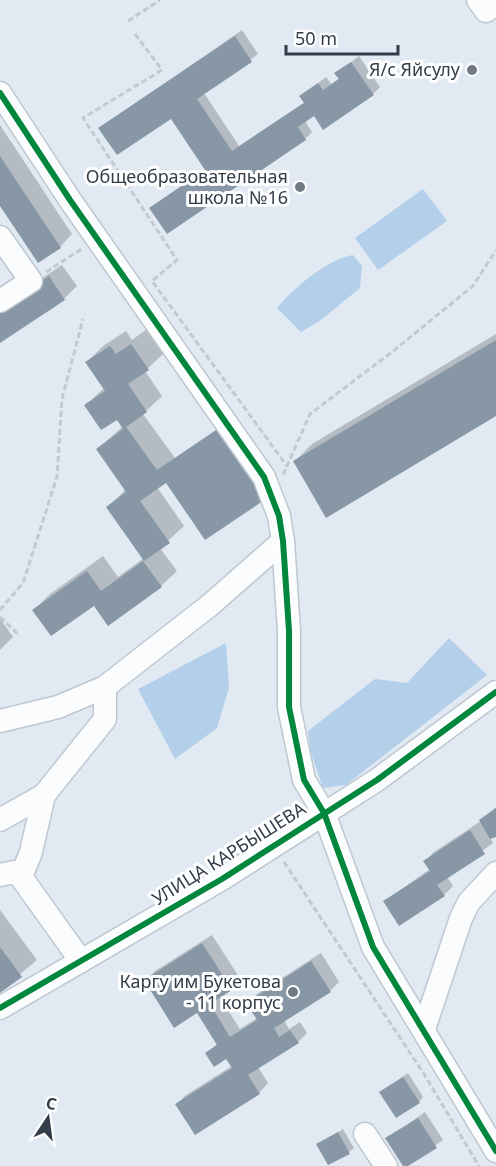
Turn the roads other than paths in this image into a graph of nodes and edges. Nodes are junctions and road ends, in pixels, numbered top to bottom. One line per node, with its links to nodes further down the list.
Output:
1 (478, 0): 2 (street)
2 (496, 4)
3 (0, 93): 6 (street)
4 (0, 237): 5 (street)
5 (0, 301)
6 (283, 541): 7 (street); 11 (street)
7 (105, 687): 9 (street); 10 (street)
8 (496, 693): 11 (street, УЛИЦА КАРБЫШЕВА)
9 (0, 721)
10 (44, 795): 12 (street); 14 (street)
11 (324, 813): 15 (street, УЛИЦА КАРБЫШЕВА); 17 (street)
12 (0, 820)
13 (496, 873): 17 (street)
14 (10, 876): 15 (street)
15 (81, 961): 16 (street, УЛИЦА КАРБЫШЕВА)
16 (0, 1008)
17 (424, 1029): 19 (street)
18 (365, 1134): 20 (street)
19 (496, 1151)
20 (386, 1166)

